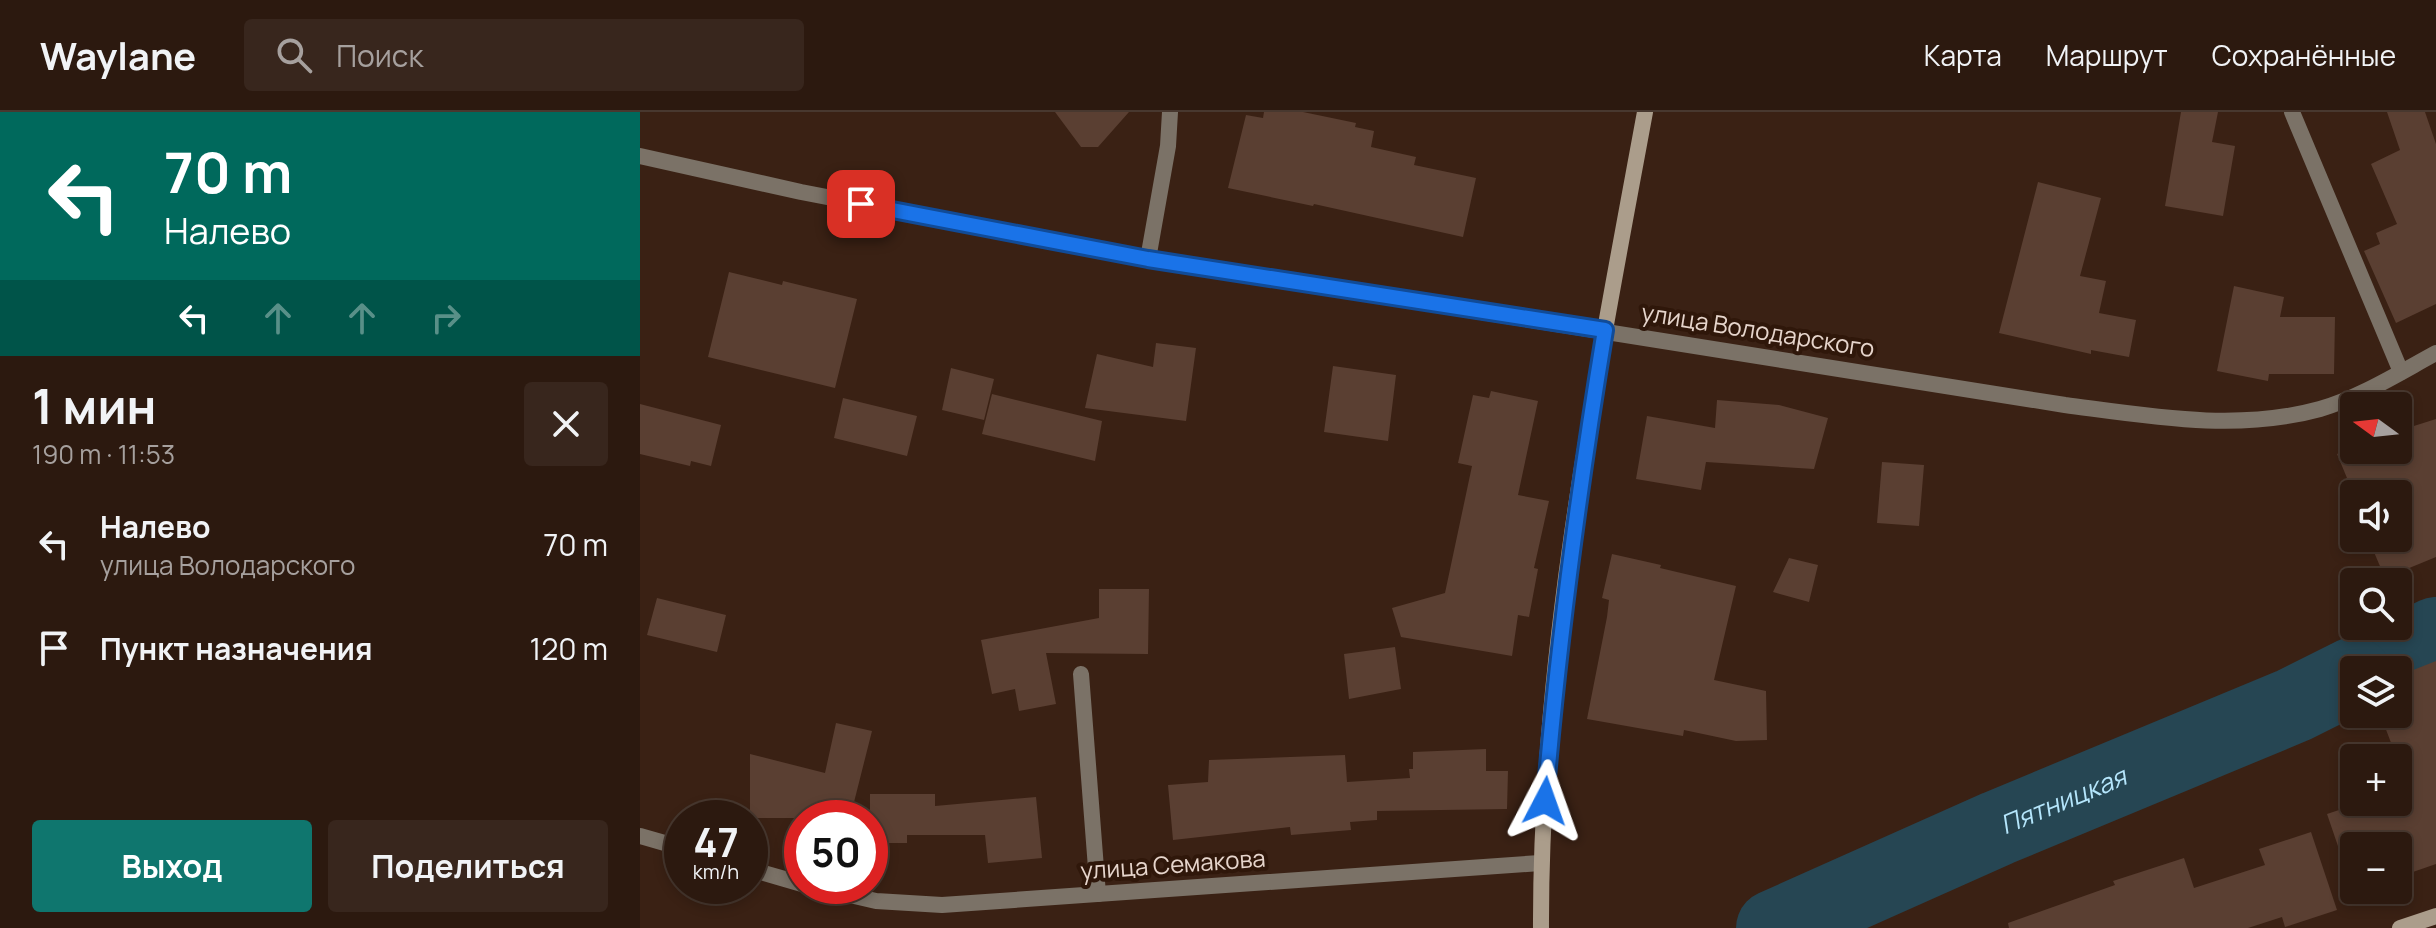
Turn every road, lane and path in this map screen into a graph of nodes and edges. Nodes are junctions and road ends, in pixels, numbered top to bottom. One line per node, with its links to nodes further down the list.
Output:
1 (1170, 112): 5 (street)
2 (1645, 112): 6 (main road)
3 (2292, 112): 8 (street)
4 (640, 156): 5 (street, улица Володарского)
5 (1148, 259): 6 (street, улица Володарского)
6 (1605, 330): 8 (street, улица Володарского); 12 (main road)
7 (2436, 353): 8 (street, улица Володарского)
8 (2401, 372)
9 (1081, 674): 13 (street)
10 (640, 836): 11 (street)
11 (664, 843)
12 (1540, 863): 13 (street, улица Семакова); 16 (main road)
13 (1098, 894): 14 (street, улица Семакова)
14 (888, 902)
15 (2436, 916): 17 (main road)
16 (1541, 928)
17 (2400, 928)

